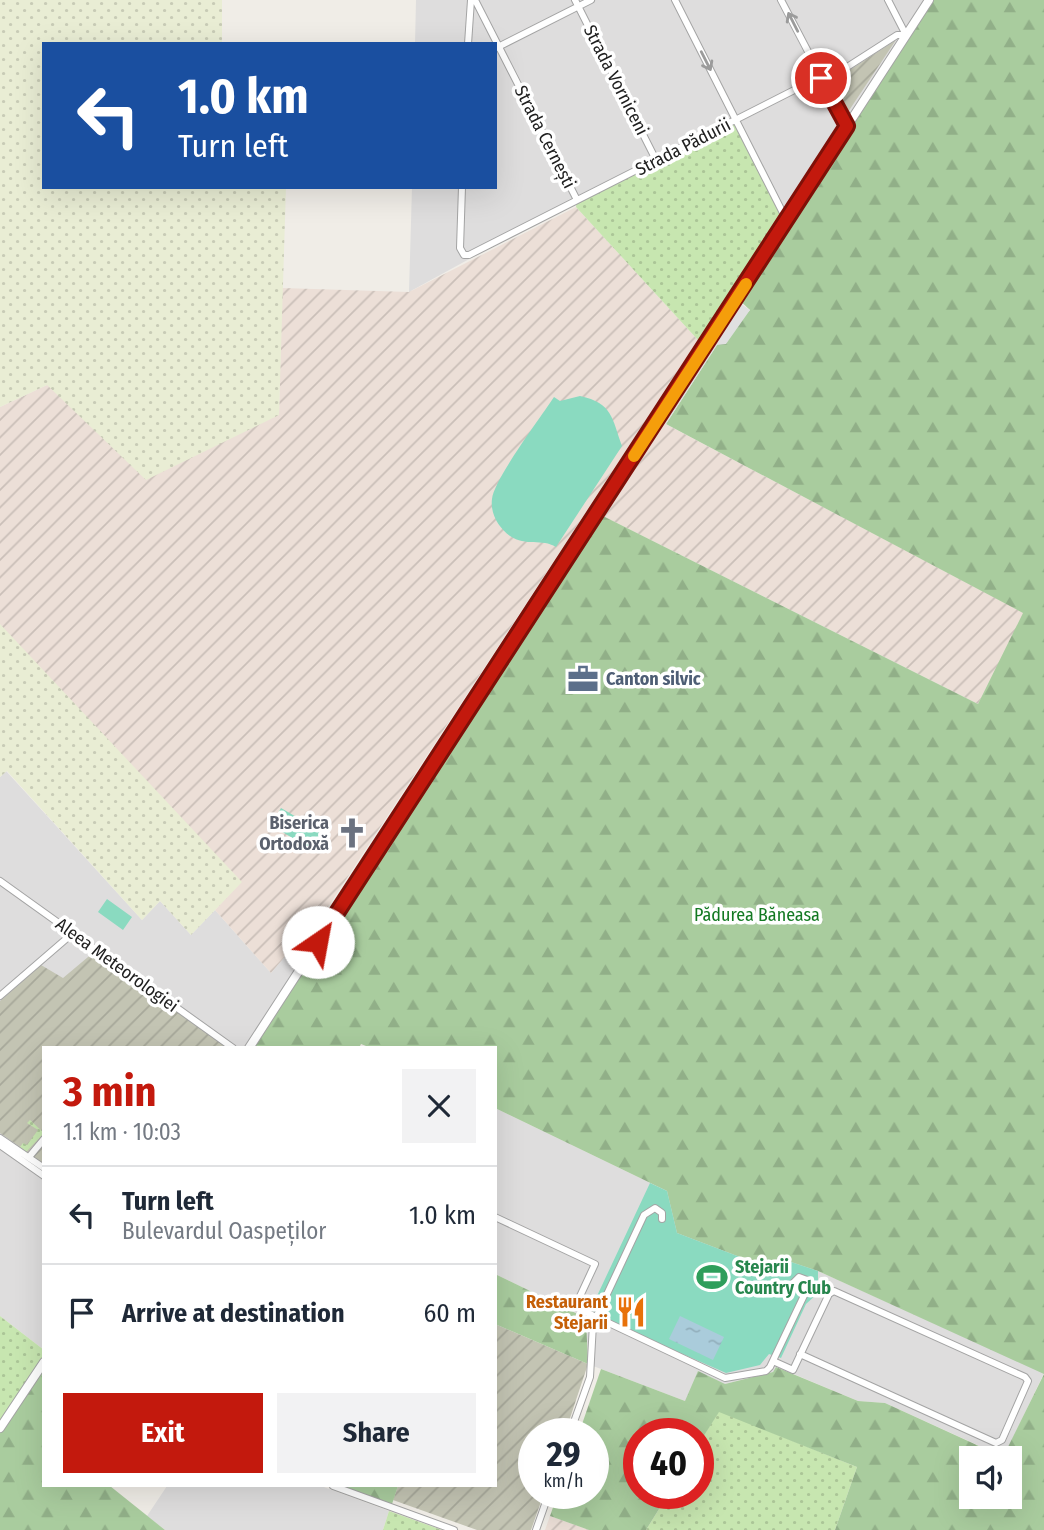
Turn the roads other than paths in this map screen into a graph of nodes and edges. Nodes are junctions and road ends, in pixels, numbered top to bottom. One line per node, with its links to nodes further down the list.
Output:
1 (473, 0): 9 (street); 10 (street, Strada Cernești)
2 (591, 0): 7 (street)
3 (675, 0): 13 (street, one-way to 13)
4 (781, 0): 12 (street, one-way to 4)
5 (888, 0): 8 (street)
6 (929, 0): 8 (street)
7 (577, 3): 11 (street); 15 (street, Strada Vorniceni)
8 (906, 35): 12 (street, Strada Pădurii); 14 (street)
9 (468, 42)
10 (494, 42)
11 (497, 47): 17 (street, Strada Cernești)
12 (821, 78): 13 (street, Strada Pădurii); 14 (street)
13 (736, 120): 15 (street, Strada Pădurii); 18 (street)
14 (847, 126): 18 (street)
15 (656, 160): 17 (street, Strada Pădurii)
16 (462, 189): 17 (street, Strada Pădurii)
17 (577, 200)
18 (786, 219): 23 (street)
19 (0, 881): 20 (street, Aleea Meteorologiei)
20 (73, 933): 21 (street); 22 (street, Aleea Meteorologiei)
21 (0, 996)
22 (230, 1046)
23 (250, 1046)
24 (0, 1139): 27 (street)
25 (42, 1141): 27 (street)
26 (0, 1145): 29 (street)
27 (29, 1157): 28 (street)
28 (42, 1167)
29 (42, 1175)
30 (497, 1218): 33 (street)
31 (662, 1219): 33 (street)
32 (790, 1286): 35 (street)
33 (596, 1316): 35 (street); 37 (street)
34 (800, 1354): 34 (street); 35 (street)
35 (773, 1361)
36 (42, 1365): 38 (street)
37 (575, 1418)
38 (0, 1428)
39 (335, 1487): 41 (street)
40 (543, 1509): 42 (street)
41 (454, 1530)
42 (536, 1530)

